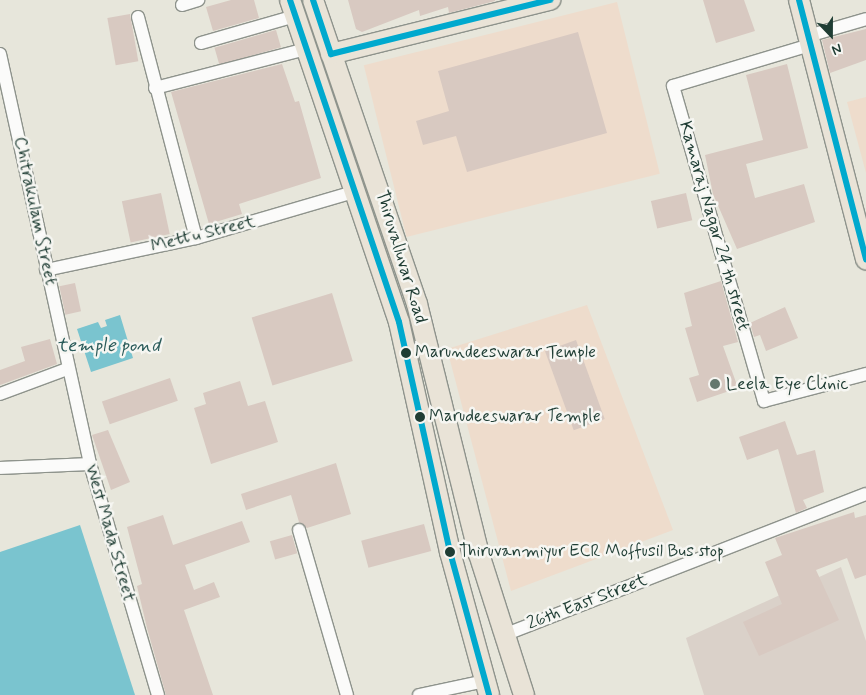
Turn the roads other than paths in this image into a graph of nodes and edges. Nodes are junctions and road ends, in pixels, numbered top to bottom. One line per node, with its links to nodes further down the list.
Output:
1 (198, 0): 5 (street)
2 (313, 0): 13 (main road, Thiruvalluvar Road)
3 (550, 0): 13 (main road)
4 (799, 0): 9 (main road)
5 (182, 4)
6 (292, 8): 10 (street); 11 (main road)
7 (138, 17): 14 (street)
8 (866, 19): 9 (street)
9 (809, 40): 19 (main road); 22 (street, Kamaraj Nagar 24 th street)
10 (201, 43)
11 (306, 49): 14 (street); 16 (main road)
12 (0, 54): 20 (street, Chitrakulam Street)
13 (331, 54): 15 (main road, Thiruvalluvar Road)
14 (155, 88): 18 (street)
15 (365, 143): 16 (main road); 28 (main road, Thiruvalluvar Road)
16 (342, 149): 17 (main road)
17 (357, 191): 18 (street, Mettu Street); 29 (main road)
18 (196, 238): 20 (street, Mettu Street)
19 (866, 259)
20 (46, 270): 21 (street, Chitrakulam Street)
21 (67, 369): 23 (street); 24 (street, West Mada Street)
22 (866, 374)
23 (0, 394)
24 (90, 464): 25 (street); 30 (street, West Mada Street)
25 (0, 468)
26 (866, 494): 28 (street, 26th East Street)
27 (299, 530): 31 (street)
28 (504, 635): 33 (main road, Thiruvalluvar Road)
29 (487, 688): 32 (street)
30 (158, 695)
31 (347, 695)
32 (419, 695)
33 (524, 695)

